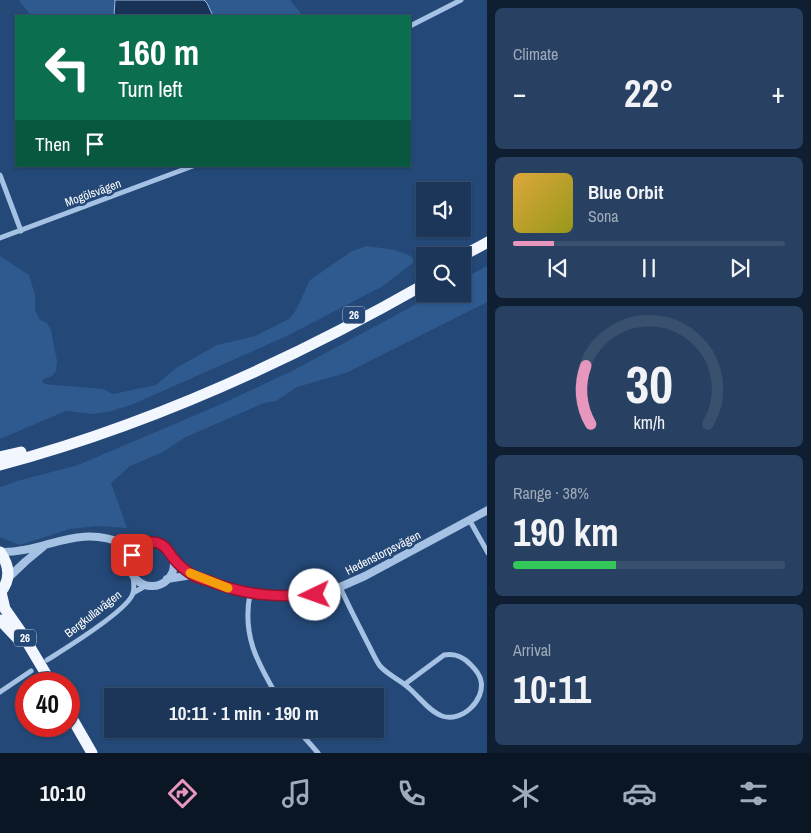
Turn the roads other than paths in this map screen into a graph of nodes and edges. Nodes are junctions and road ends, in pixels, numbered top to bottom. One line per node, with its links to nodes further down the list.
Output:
1 (461, 0): 2 (street)
2 (449, 3): 3 (street)
3 (411, 25)
4 (191, 167): 6 (street, Mogölsvägen)
5 (0, 175): 6 (street)
6 (21, 230): 7 (street, Mogölsvägen)
7 (0, 238)
8 (487, 242): 10 (highway)
9 (487, 249): 11 (highway)
10 (471, 251)
11 (471, 258)
12 (416, 281): 14 (highway, 26)
13 (416, 289): 15 (highway, 26)
14 (0, 457)
15 (0, 466)
16 (487, 510): 17 (street, Hedenstorpsvägen)
17 (470, 520): 22 (street); 30 (street, Hedenstorpsvägen)
18 (146, 543): 20 (street); 23 (street); 24 (street)
19 (47, 544): 20 (street); 21 (street); 27 (street)
20 (124, 544): 24 (street)
21 (0, 552): 27 (highway)
22 (487, 553)
23 (173, 558): 26 (street, Hedenstorpsvägen); 28 (street)
24 (130, 561): 25 (street)
25 (133, 574): 29 (street); 32 (street, Bergkullavägen)
26 (192, 575): 28 (street); 33 (street, Hedenstorpsvägen)
27 (8, 578): 31 (highway, 26)
28 (167, 579): 29 (street)
29 (147, 585): 32 (street)
30 (340, 587): 33 (street, Hedenstorpsvägen); 40 (street)
31 (1, 593): 39 (highway, 26)
32 (133, 593): 36 (street, Bergkullavägen)
33 (250, 594): 41 (street)
34 (0, 620): 35 (highway, 26)
35 (4, 626): 38 (highway, 26)
36 (47, 660)
37 (30, 671): 42 (street)
38 (39, 672)
39 (45, 672)
40 (406, 684): 40 (street)
41 (272, 688)
42 (0, 692)
43 (80, 732): 47 (highway)
44 (77, 737): 46 (highway)
45 (306, 738): 48 (street)
46 (86, 753)
47 (92, 753)
48 (318, 753)

